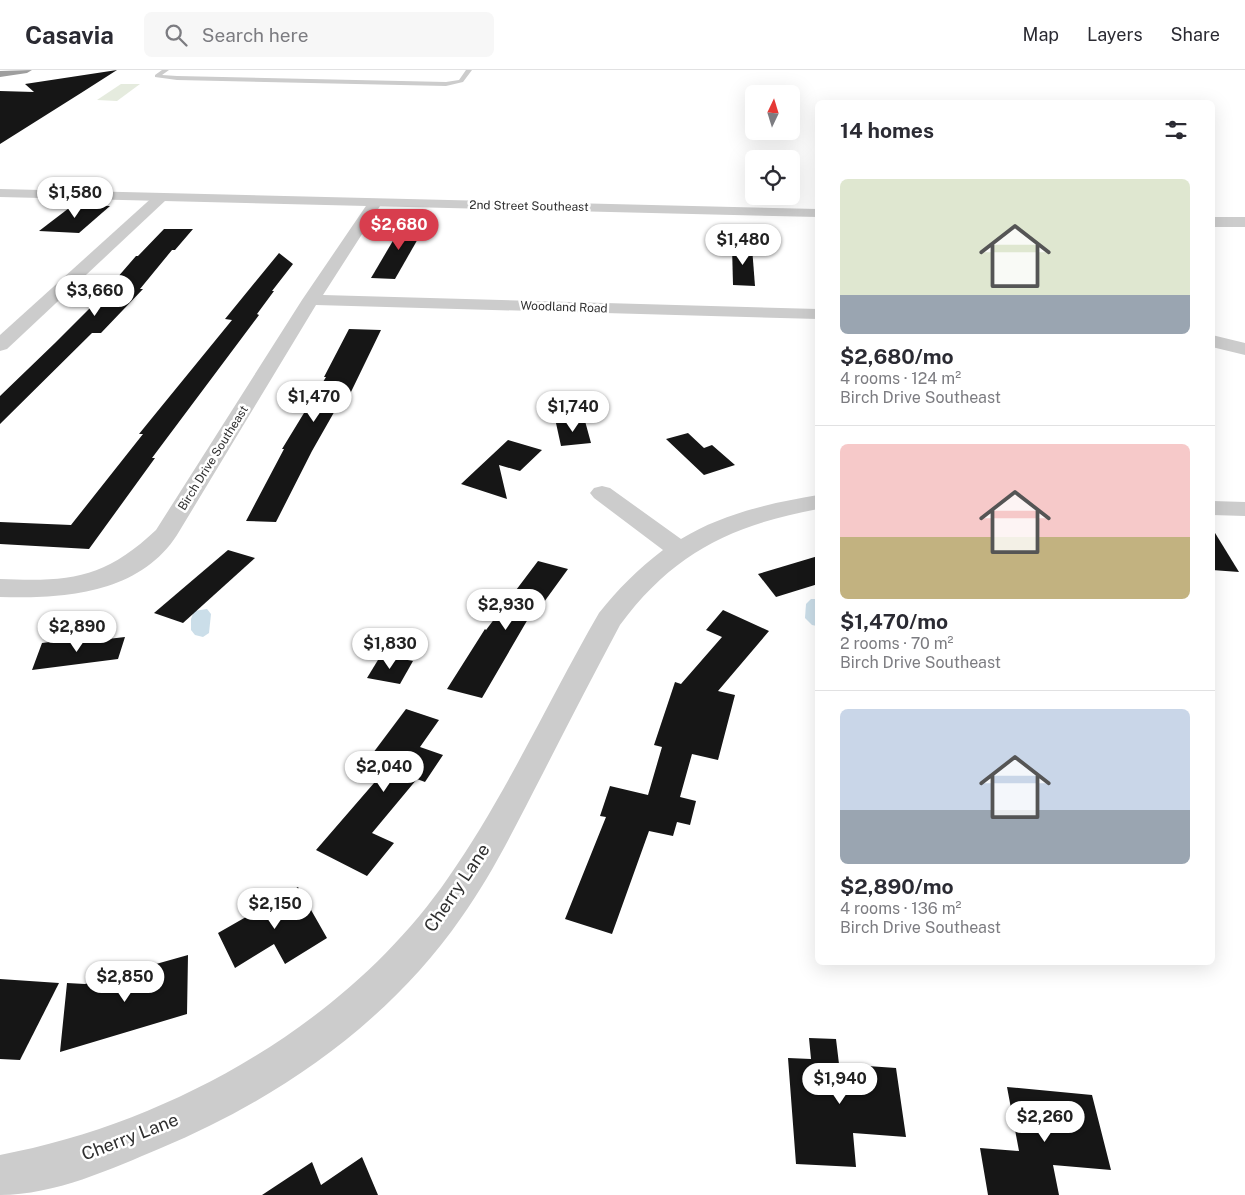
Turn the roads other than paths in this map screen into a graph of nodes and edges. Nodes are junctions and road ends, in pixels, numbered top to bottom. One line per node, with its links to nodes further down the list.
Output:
1 (27, 70): 4 (highway)
2 (166, 70): 3 (lane)
3 (469, 70)
4 (0, 74)
5 (0, 193): 6 (street, 2nd Street Southeast)
6 (161, 197): 7 (street, 2nd Street Southeast); 14 (street)
7 (375, 203): 8 (street, 2nd Street Southeast); 11 (street, Birch Drive Southeast)
8 (815, 213)
9 (1215, 222): 10 (street)
10 (1245, 222)
11 (311, 300): 12 (street, Woodland Road); 21 (street, Birch Drive Southeast)
12 (815, 314)
13 (1215, 342): 15 (street)
14 (0, 345)
15 (1245, 349)
16 (602, 493): 20 (street)
17 (815, 503): 20 (street, Cherry Lane)
18 (1215, 508): 19 (street)
19 (1245, 509)
20 (679, 550): 22 (street, Cherry Lane)
21 (0, 588)
22 (0, 1177)

